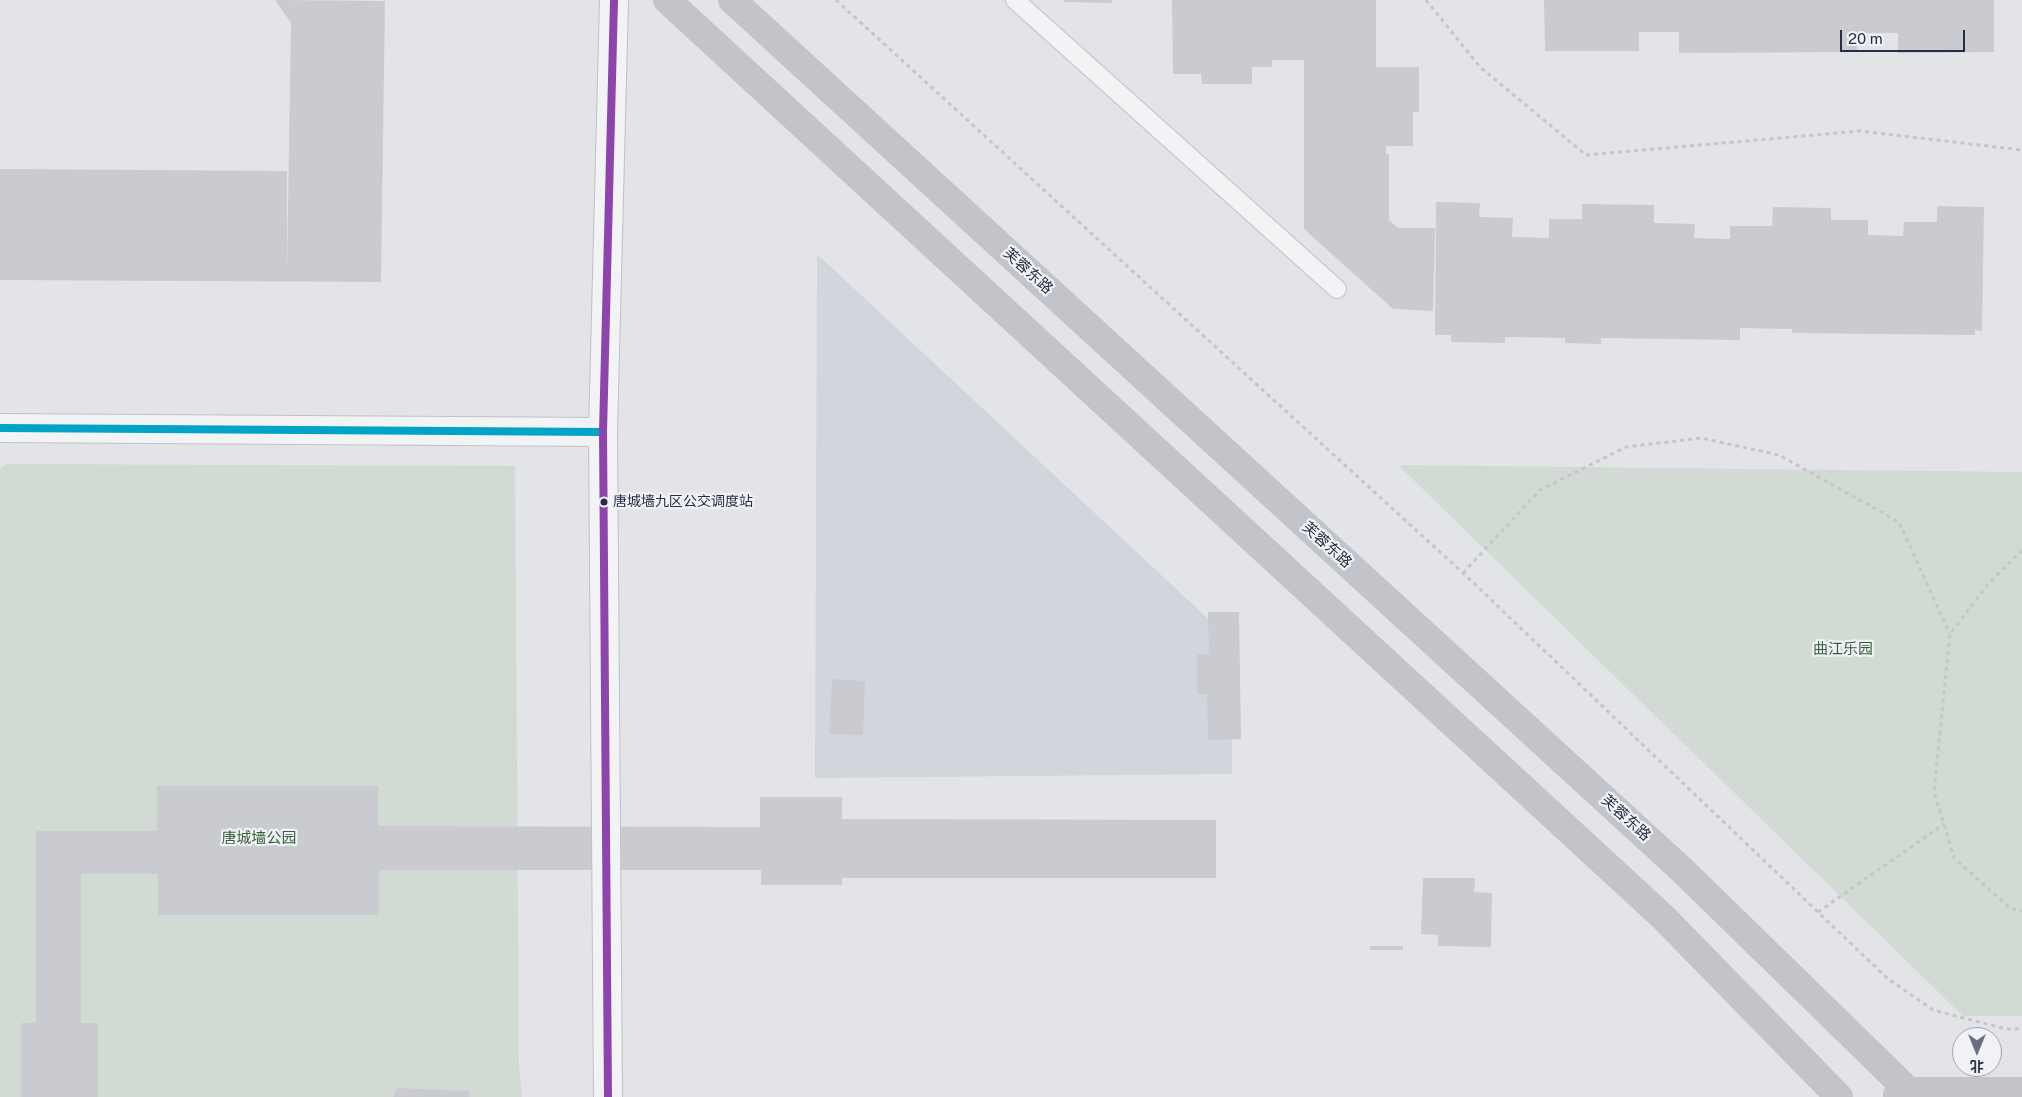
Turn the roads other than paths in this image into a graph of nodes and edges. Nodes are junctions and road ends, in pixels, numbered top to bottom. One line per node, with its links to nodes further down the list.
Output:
1 (614, 0): 7 (street)
2 (667, 0): 11 (main road)
3 (732, 0): 9 (main road, 芙蓉东路)
4 (1015, 0): 5 (lane)
5 (1337, 289)
6 (0, 428): 7 (street)
7 (603, 432): 10 (street)
8 (2022, 1091): 9 (main road)
9 (1905, 1095)
10 (608, 1097)
11 (1840, 1097)

